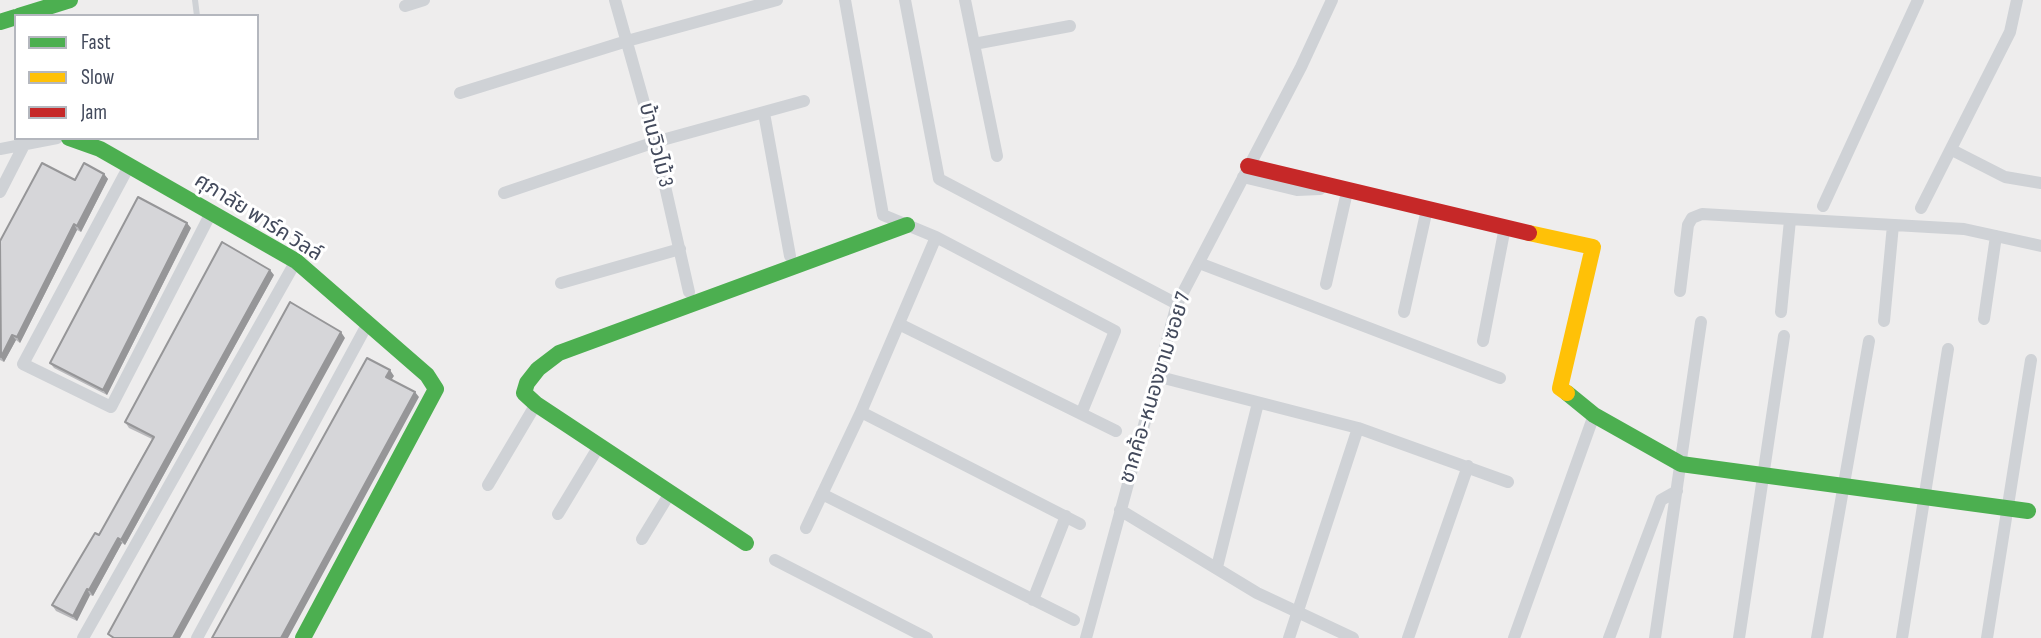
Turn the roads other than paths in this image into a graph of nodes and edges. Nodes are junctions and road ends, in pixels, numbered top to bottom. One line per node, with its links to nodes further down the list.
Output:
1 (69, 0): 12 (street)
2 (424, 0): 11 (street)
3 (615, 0): 14 (street, บ้านวิวไม้ 3)
4 (777, 0): 14 (street)
5 (845, 0): 37 (street)
6 (905, 0): 51 (street)
7 (965, 0): 15 (street)
8 (1332, 0): 27 (street, ชากค้อ-หนองขาม ซอย 7)
9 (1918, 0): 32 (street)
10 (2017, 0): 24 (street)
11 (405, 6)
12 (24, 14)
13 (1070, 26): 15 (street)
14 (627, 41): 16 (street); 21 (street, บ้านวิวไม้ 3)
15 (974, 44): 25 (street)
16 (460, 93)
17 (804, 102): 18 (street)
18 (764, 113): 21 (street); 44 (street)
19 (44, 140): 22 (street)
20 (75, 140): 26 (street, ศุภาลัย พาร์ค วิลล์)
21 (655, 142): 31 (street); 43 (street, บ้านวิวไม้ 3)
22 (25, 143): 23 (street); 29 (street)
23 (0, 149)
24 (1952, 150): 28 (street); 33 (street)
25 (997, 156)
26 (129, 166): 35 (street, ศุภาลัย พาร์ค วิลล์); 35 (street)
27 (1246, 172): 30 (street); 46 (street, ชากค้อ-หนองขาม ซอย 7)
28 (2041, 183)
29 (0, 192)
30 (1347, 192): 34 (street); 48 (street)
31 (504, 193)
32 (1823, 206)
33 (1921, 208)
34 (1427, 209): 39 (street); 52 (street)
35 (211, 213): 45 (street, ศุภาลัย พาร์ค วิลล์)
36 (1790, 220): 38 (street); 49 (street); 53 (street)
37 (907, 225): 41 (street); 67 (street)
38 (1893, 225): 40 (street); 55 (street)
39 (1505, 227): 60 (street); 70 (street)
40 (1996, 236): 42 (street); 54 (street)
41 (936, 237): 58 (street); 69 (street)
42 (2041, 246)
43 (680, 249): 47 (street); 50 (street, บ้านวิวไม้ 3)
44 (790, 256)
45 (296, 261): 57 (street, ศุภาลัย พาร์ค วิลล์); 98 (street)
46 (1199, 263): 51 (street, ชากค้อ-หนองขาม ซอย 7); 65 (street)
47 (561, 283)
48 (1326, 284)
49 (1680, 291)
50 (689, 292)
51 (1177, 304): 64 (street, ชากค้อ-หนองขาม ซอย 7)
52 (1404, 312)
53 (1781, 312)
54 (1984, 319)
55 (1884, 321)
56 (1701, 322): 74 (street)
57 (368, 323): 99 (street); 100 (street, ศุภาลัย พาร์ค วิลล์)
58 (899, 324): 68 (street); 69 (street)
59 (1784, 336): 76 (street)
60 (1483, 341)
61 (1869, 341): 79 (street)
62 (1948, 349): 83 (street)
63 (2031, 360): 84 (street)
64 (1156, 376): 66 (street); 85 (street, ชากค้อ-หนองขาม ซอย 7)
65 (1500, 378)
66 (1258, 403): 71 (street); 94 (street)
67 (536, 404): 73 (street); 78 (street)
68 (861, 412): 82 (street); 88 (street)
69 (1080, 414): 72 (street)
70 (1594, 415): 74 (street); 106 (street)
71 (1358, 428): 75 (street); 96 (street)
72 (1115, 431)
73 (599, 446): 81 (street); 87 (street)
74 (1681, 464): 76 (street); 80 (street)
75 (1468, 467): 77 (street); 105 (street)
76 (1763, 474): 79 (street); 109 (street)
77 (1508, 482)
78 (488, 485)
79 (1843, 485): 83 (street); 110 (street)
80 (1677, 491): 107 (street); 108 (street)
81 (670, 493): 91 (street); 92 (street)
82 (822, 494): 90 (street); 95 (street)
83 (1923, 496): 84 (street); 111 (street)
84 (2007, 508): 86 (street); 112 (street)
85 (1120, 510): 94 (street); 102 (street, ชากค้อ-หนองขาม ซอย 7)
86 (2028, 511)
87 (558, 514)
88 (1066, 516): 89 (street); 95 (street)
89 (1080, 524)
90 (806, 528)
91 (642, 539)
92 (746, 543)
93 (775, 560): 101 (street)
94 (1217, 567): 96 (street)
95 (1033, 600): 97 (street)
96 (1298, 614): 103 (street); 104 (street)
97 (1074, 620)
98 (83, 638)
99 (197, 638)
100 (303, 638)
101 (927, 638)
102 (1086, 638)
103 (1289, 638)
104 (1353, 638)
105 (1408, 638)
106 (1514, 638)
107 (1609, 638)
108 (1655, 638)
109 (1739, 638)
110 (1817, 638)
111 (1902, 638)
112 (1987, 638)

